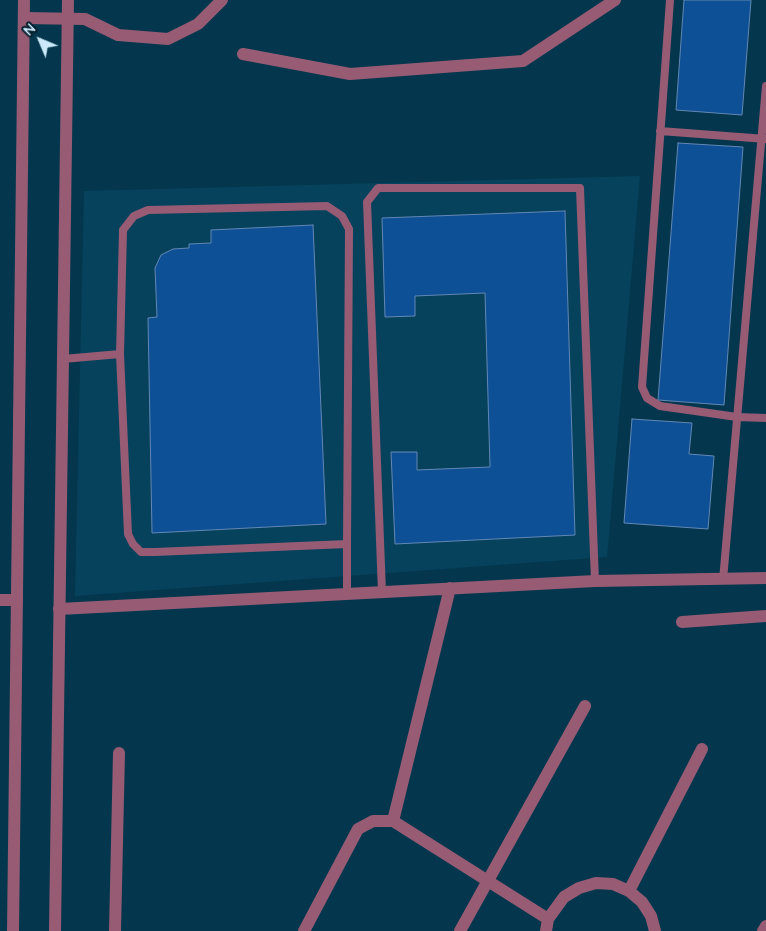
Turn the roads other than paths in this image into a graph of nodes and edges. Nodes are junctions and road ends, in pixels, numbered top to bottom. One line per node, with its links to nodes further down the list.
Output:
1 (24, 0): 6 (street)
2 (68, 0): 7 (street)
3 (222, 0): 7 (street)
4 (615, 0): 8 (street)
5 (670, 0): 10 (lane)
6 (24, 18): 7 (street); 24 (street)
7 (67, 19): 13 (street)
8 (243, 54)
9 (766, 86): 11 (lane)
10 (660, 131): 11 (lane); 14 (lane)
11 (764, 139): 14 (lane)
12 (120, 354): 13 (lane); 16 (lane); 16 (lane)
13 (63, 358): 25 (street)
14 (737, 417): 15 (lane); 18 (lane)
15 (766, 418)
16 (347, 544): 22 (lane)
17 (766, 578): 18 (street)
18 (722, 580): 19 (street)
19 (595, 581): 20 (street); 21 (lane)
20 (450, 588): 21 (street); 31 (street)
21 (382, 592): 22 (street)
22 (347, 594): 25 (street)
23 (0, 600): 24 (street)
24 (17, 600): 36 (street)
25 (60, 609): 37 (street)
26 (766, 616): 27 (street)
27 (682, 622)
28 (585, 706): 32 (street)
29 (702, 749): 33 (street)
30 (119, 753): 38 (street)
31 (393, 821): 32 (street); 39 (street)
32 (488, 881): 34 (street); 40 (street)
33 (629, 890): 34 (street); 41 (street)
34 (547, 925)
35 (766, 926): 42 (street)
36 (13, 931)
37 (55, 931)
38 (115, 931)
39 (304, 931)
40 (460, 931)
41 (655, 931)
42 (763, 931)

